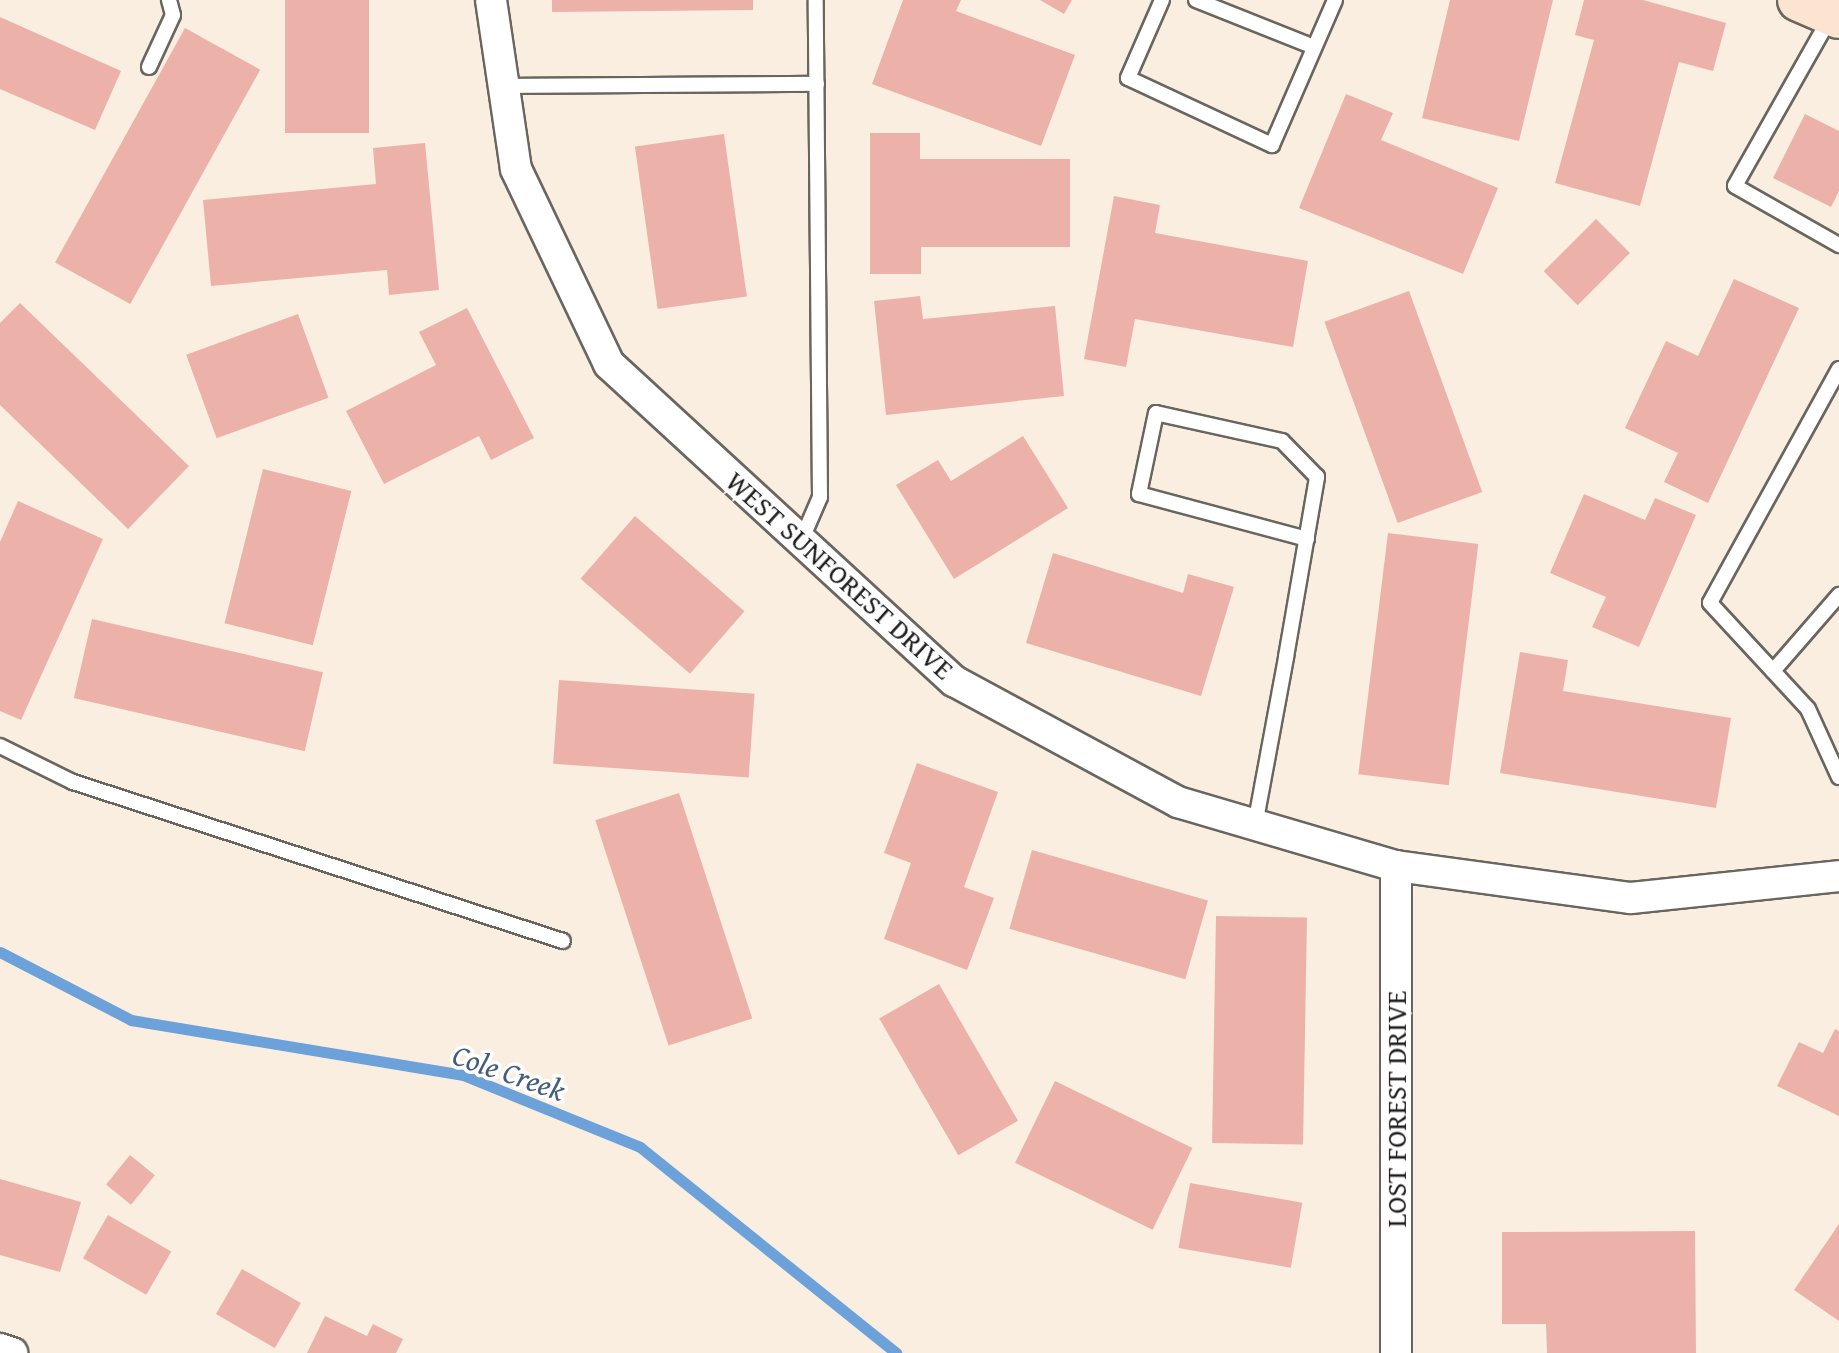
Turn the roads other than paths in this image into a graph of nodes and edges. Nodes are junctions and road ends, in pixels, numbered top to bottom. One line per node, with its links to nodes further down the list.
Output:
1 (169, 0): 9 (lane)
2 (491, 0): 11 (street, WEST SUNFOREST DRIVE)
3 (816, 0): 10 (lane)
4 (1162, 0): 8 (lane)
5 (1196, 0): 8 (lane)
6 (1335, 0): 8 (lane)
7 (1829, 7): 12 (lane)
8 (1314, 47)
9 (149, 67)
10 (817, 84): 11 (lane); 15 (lane)
11 (504, 86): 15 (street, WEST SUNFOREST DRIVE)
12 (1839, 245)
13 (1839, 369): 17 (lane)
14 (1307, 539): 14 (lane); 20 (lane)
15 (801, 541): 20 (street, WEST SUNFOREST DRIVE)
16 (1839, 595): 17 (lane)
17 (1773, 671): 19 (lane)
18 (0, 746): 23 (lane)
19 (1839, 777)
20 (1255, 825): 21 (street, WEST SUNFOREST DRIVE)
21 (1396, 866): 22 (street, WEST SUNFOREST DRIVE); 26 (street, LOST FOREST DRIVE)
22 (1839, 876)
23 (563, 941)
24 (0, 1349): 25 (street)
25 (12, 1353)
26 (1396, 1353)

